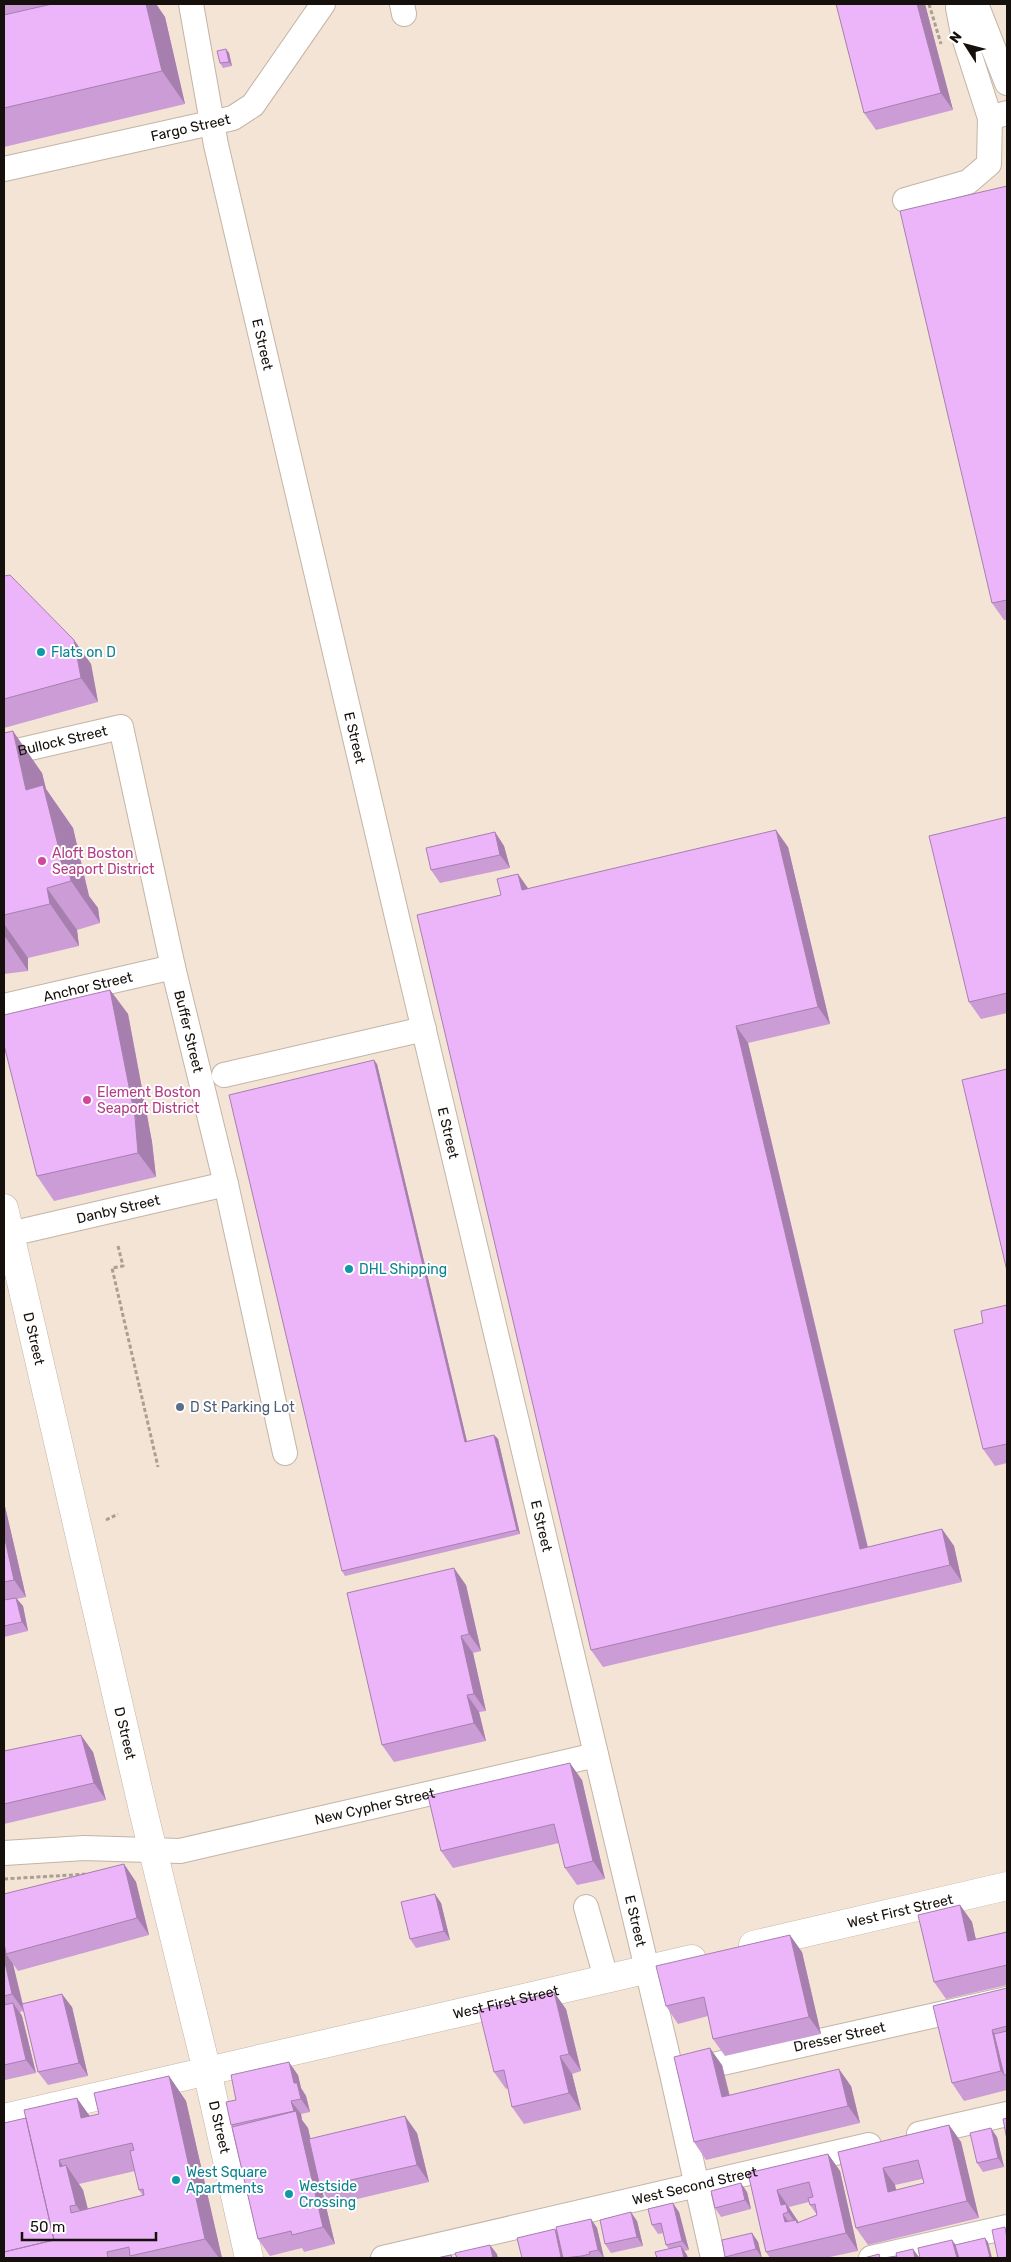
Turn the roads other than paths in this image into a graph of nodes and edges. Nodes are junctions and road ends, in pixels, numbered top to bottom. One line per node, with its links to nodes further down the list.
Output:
1 (191, 4): 7 (street, E Street)
2 (323, 4): 7 (street, Fargo Street)
3 (962, 4): 6 (street)
4 (976, 4): 5 (street)
5 (1007, 82)
6 (999, 116): 9 (street)
7 (211, 123): 8 (street, Fargo Street); 14 (street, E Street)
8 (4, 169)
9 (905, 200)
10 (121, 726): 11 (street, Bullock Street); 12 (street, Buffer Street)
11 (4, 754)
12 (173, 967): 13 (street, Anchor Street); 16 (street, Buffer Street)
13 (4, 1006)
14 (424, 1029): 15 (street); 20 (street, E Street)
15 (224, 1075)
16 (226, 1184): 18 (street, Danby Street); 19 (street, Buffer Street)
17 (4, 1208): 18 (main road, D Street)
18 (10, 1234): 21 (main road, D Street)
19 (285, 1453)
20 (596, 1755): 21 (street, New Cypher Street); 25 (street, E Street)
21 (153, 1850): 22 (street, New Cypher Street); 28 (main road, D Street)
22 (4, 1853)
23 (1007, 1886): 25 (main road, West First Street)
24 (586, 1907): 26 (street)
25 (646, 1969): 26 (main road, West First Street); 29 (street, E Street)
26 (606, 1978): 28 (main road, West First Street)
27 (1007, 1999): 29 (street, Dresser Street)
28 (207, 2071): 31 (main road, West First Street); 34 (main road, D Street)
29 (672, 2074): 32 (street, E Street)
30 (1007, 2114): 32 (street, West Second Street)
31 (4, 2118)
32 (696, 2184): 35 (street, West Second Street); 36 (street, E Street)
33 (1007, 2227): 37 (street)
34 (248, 2258)
35 (383, 2258)
36 (713, 2258)
37 (871, 2258)

